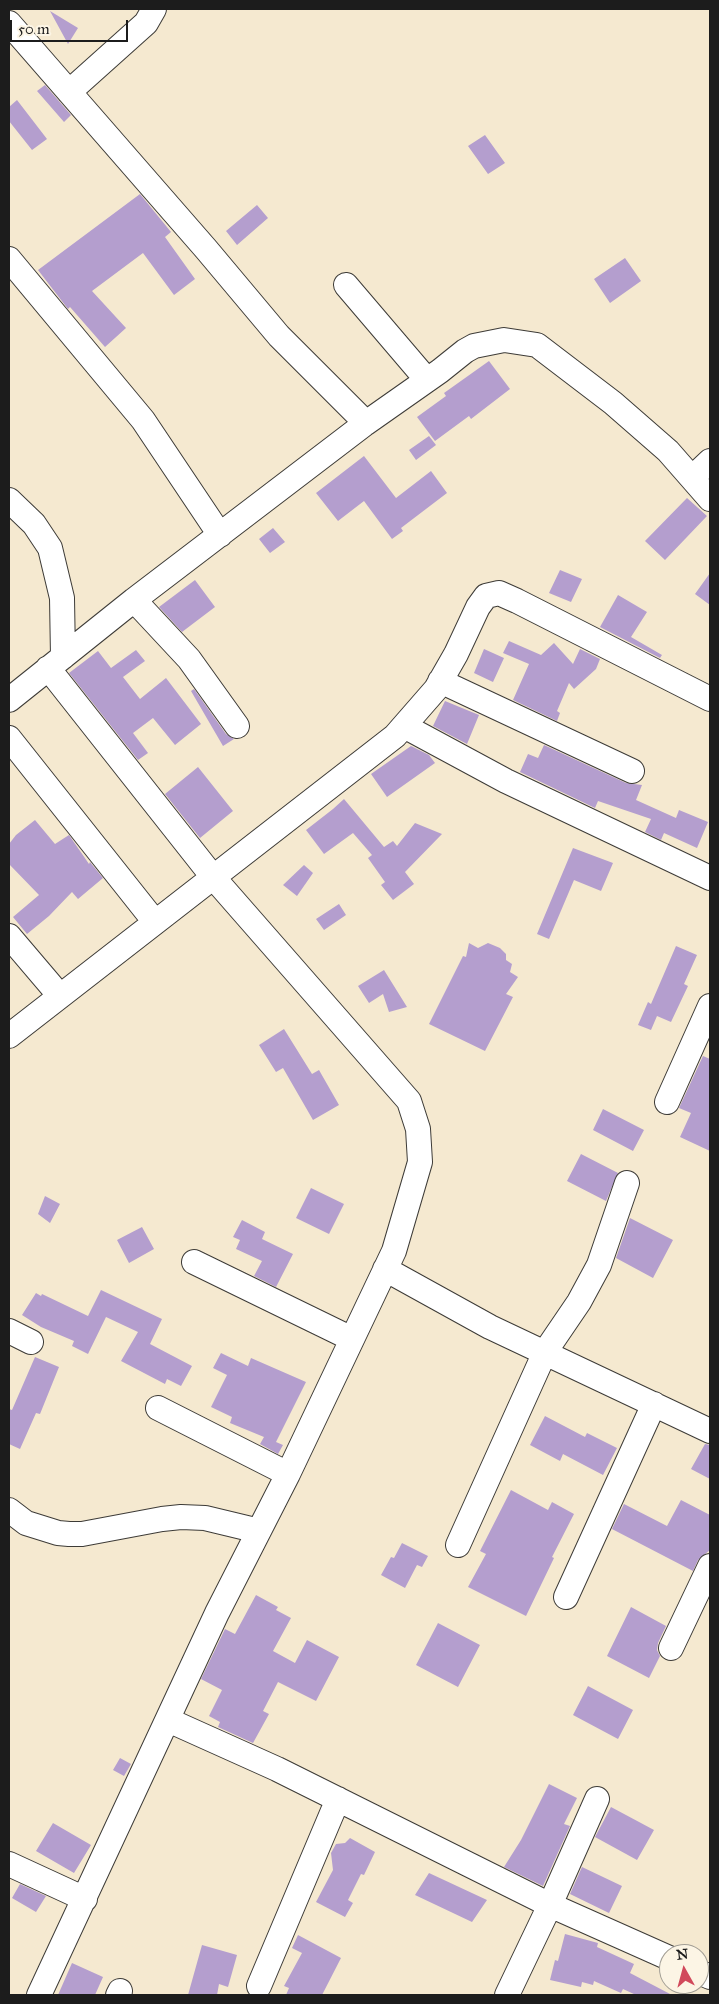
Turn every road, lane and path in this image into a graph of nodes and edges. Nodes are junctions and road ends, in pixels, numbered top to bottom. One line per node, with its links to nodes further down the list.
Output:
1 (154, 9): 3 (street)
2 (9, 23): 3 (street)
3 (69, 92): 7 (street)
4 (9, 259): 12 (street)
5 (346, 285): 6 (street)
6 (427, 380): 7 (street); 9 (street)
7 (366, 424): 12 (street)
8 (710, 461): 9 (street)
9 (692, 478): 10 (street)
10 (710, 499)
11 (9, 500): 14 (street)
12 (220, 535): 13 (street)
13 (134, 600): 14 (street); 18 (street)
14 (55, 662): 17 (street); 23 (street)
15 (440, 681): 16 (street); 19 (street); 21 (street)
16 (710, 699)
17 (9, 700)
18 (237, 726)
19 (404, 726): 22 (street); 23 (street)
20 (9, 738): 24 (street)
21 (632, 771)
22 (709, 874)
23 (213, 877): 24 (street); 32 (street)
24 (155, 922): 26 (street)
25 (9, 936): 26 (street)
26 (60, 996): 28 (street)
27 (710, 1006): 29 (street)
28 (9, 1036)
29 (667, 1102)
30 (627, 1183): 36 (street)
31 (194, 1262): 34 (street)
32 (386, 1269): 34 (street); 36 (street)
33 (9, 1331): 35 (street)
34 (352, 1339): 40 (street)
35 (31, 1342)
36 (545, 1352): 37 (street); 43 (street)
37 (654, 1404): 39 (street); 45 (street)
38 (158, 1408): 40 (street)
39 (710, 1431)
40 (288, 1474): 42 (street)
41 (9, 1510): 42 (street)
42 (259, 1531): 47 (street)
43 (458, 1545)
44 (710, 1566): 46 (street)
45 (566, 1597)
46 (671, 1648)
47 (168, 1720): 48 (street); 51 (street)
48 (338, 1799): 52 (street); 54 (street)
49 (597, 1799): 52 (street)
50 (9, 1864): 51 (street)
51 (85, 1899): 55 (street)
52 (550, 1905): 53 (street); 56 (street)
53 (659, 1954)
54 (259, 1986)
55 (39, 1995)
56 (507, 1995)

